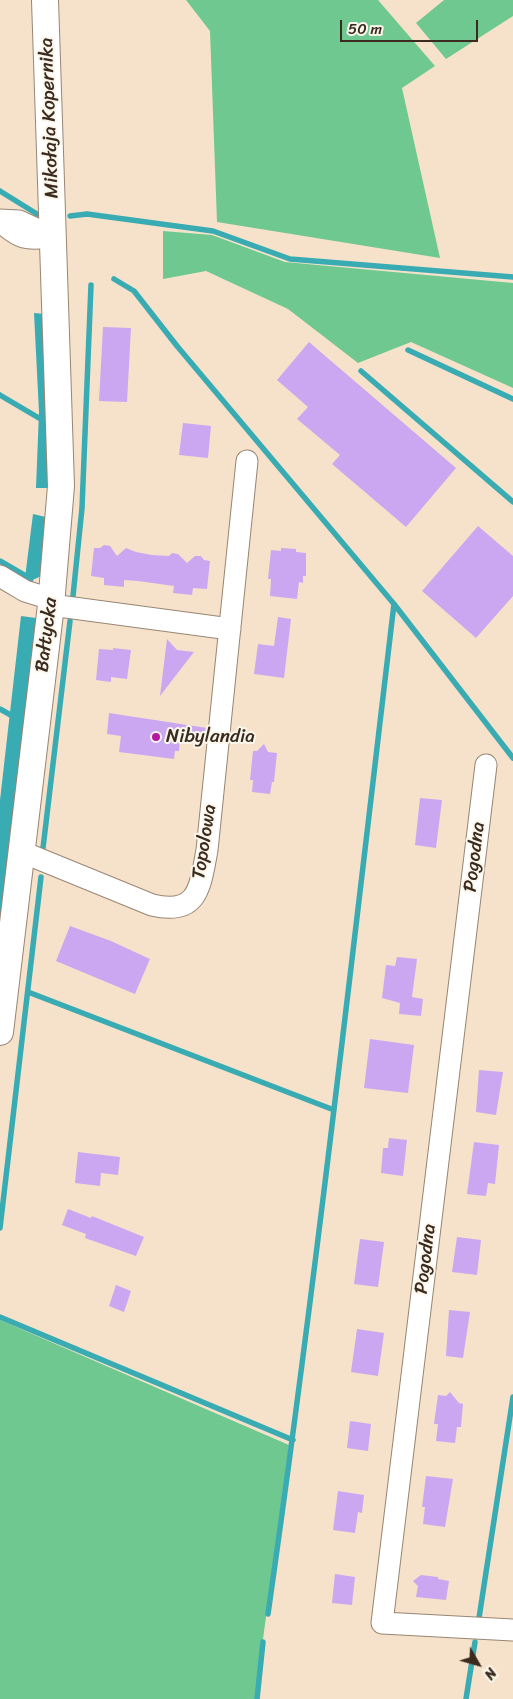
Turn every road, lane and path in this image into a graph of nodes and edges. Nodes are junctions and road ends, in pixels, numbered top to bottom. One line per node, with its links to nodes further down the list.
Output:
1 (45, 0): 3 (main road, Mikołaja Kopernika)
2 (0, 221): 3 (street)
3 (54, 237): 6 (main road, Bałtycka)
4 (247, 461): 7 (street, Topolowa)
5 (0, 576): 6 (street)
6 (51, 602): 7 (street); 9 (main road, Bałtycka)
7 (230, 629): 9 (street, Topolowa)
8 (486, 765): 11 (street, Pogodna)
9 (21, 854): 10 (main road, Bałtycka)
10 (0, 1032)
11 (513, 1630)

